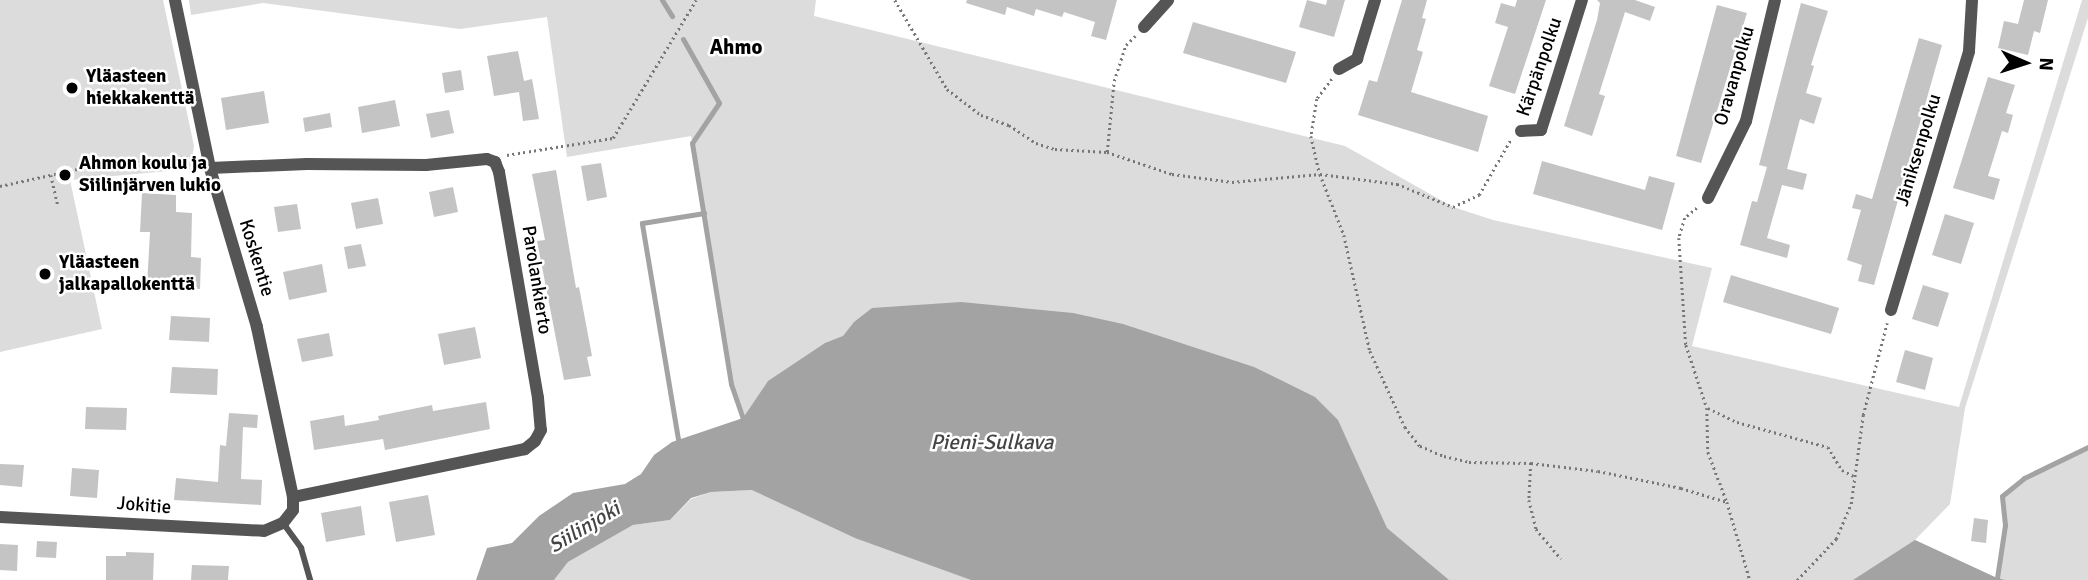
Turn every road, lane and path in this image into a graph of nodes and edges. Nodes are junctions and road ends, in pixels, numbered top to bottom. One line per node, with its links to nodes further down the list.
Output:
1 (175, 0): 13 (street, Koskentie)
2 (696, 0): 14 (path)
3 (895, 0): 12 (path)
4 (1168, 0): 9 (street)
5 (1375, 0): 10 (street)
6 (1582, 0): 11 (street, Kärpänpolku)
7 (1775, 0): 19 (street, Oravanpolku)
8 (1972, 0): 21 (street, Jäniksenpolku)
9 (1144, 27): 12 (path)
10 (1339, 69): 16 (path)
11 (1521, 131): 16 (path)
12 (1107, 152): 16 (path)
13 (206, 153): 15 (street, Koskentie); 17 (path)
14 (487, 159): 15 (street); 25 (street, Parolankierto)
15 (209, 169): 25 (street, Koskentie)
16 (1320, 174): 23 (path)
17 (51, 175): 18 (path); 20 (path)
18 (0, 186)
19 (1708, 198): 22 (path)
20 (58, 206)
21 (1891, 310): 24 (path)
22 (1707, 408): 24 (path); 26 (path)
23 (1531, 463): 26 (path); 29 (path)
24 (1854, 477): 32 (path)
25 (293, 497): 28 (street)
26 (1727, 502): 31 (path)
27 (0, 517): 28 (street, Jokitie)
28 (283, 523): 30 (lane)
29 (1562, 559)
30 (310, 580)
31 (1750, 580)
32 (1797, 580)

